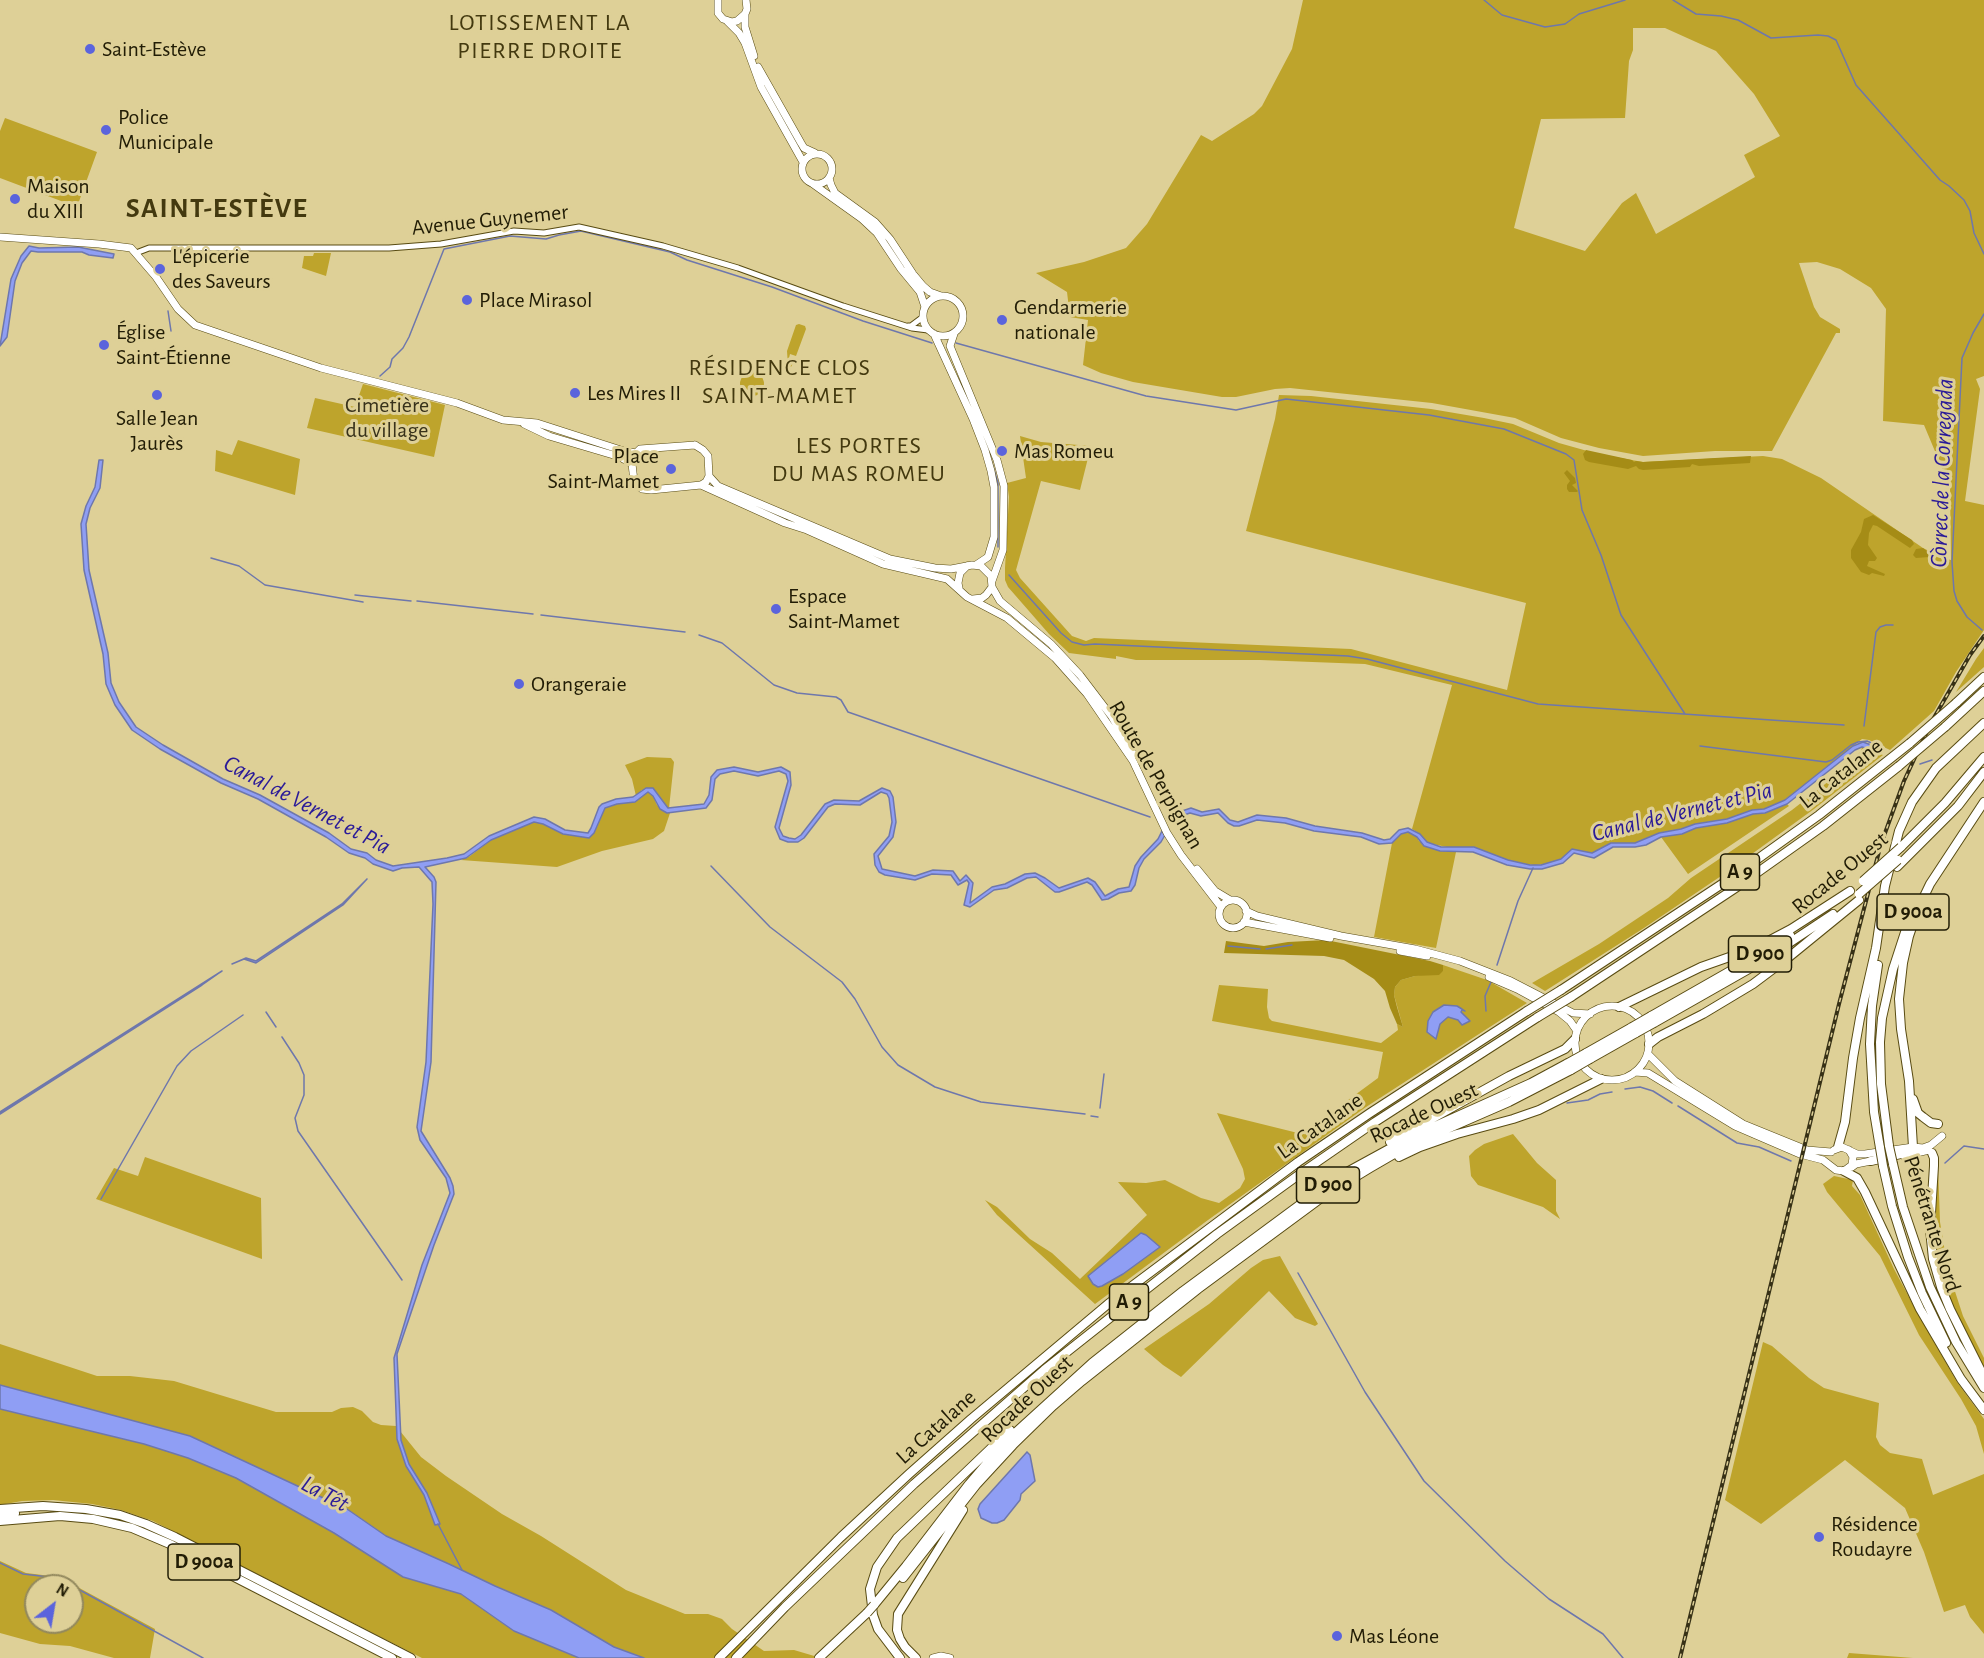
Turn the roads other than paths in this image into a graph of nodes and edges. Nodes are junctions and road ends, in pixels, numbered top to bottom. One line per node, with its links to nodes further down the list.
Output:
1 (718, 0): 4 (main road)
2 (746, 0): 3 (main road)
3 (745, 15): 4 (main road); 5 (main road)
4 (727, 21): 6 (main road)
5 (815, 153): 6 (main road); 7 (main road)
6 (802, 162): 8 (main road)
7 (829, 178): 8 (main road); 11 (main road)
8 (813, 184): 12 (main road)
9 (0, 237): 10 (main road)
10 (133, 250): 14 (street, Avenue Guynemer); 17 (main road)
11 (941, 297): 12 (main road); 16 (main road)
12 (925, 307): 13 (main road)
13 (923, 316): 14 (street); 15 (main road)
14 (906, 326): 15 (street, Avenue Guynemer)
15 (931, 332): 16 (main road); 22 (main road)
16 (954, 334): 24 (main road)
17 (513, 420): 18 (main road); 19 (main road)
18 (636, 453): 19 (main road); 20 (main road)
19 (632, 464): 21 (main road)
20 (709, 476): 21 (main road); 23 (main road)
21 (701, 486): 25 (main road)
22 (976, 565): 23 (main road); 24 (main road)
23 (967, 566): 25 (main road)
24 (992, 584): 26 (main road); 36 (main road, Route de Perpignan)
25 (959, 588): 26 (main road)
26 (972, 599): 37 (main road, Route de Perpignan)
27 (1984, 677): 72 (highway, La Catalane / A 9, bridge)
28 (1984, 691): 73 (highway, La Catalane / A 9, bridge)
29 (1984, 723): 34 (highway, D 900a)
30 (1984, 757): 35 (highway, Rocade Ouest / D 900, bridge)
31 (1984, 770): 34 (highway, Rocade Ouest / D 900)
32 (1984, 797): 50 (highway, Pénétrante Nord / D 900a)
33 (1984, 802): 48 (highway)
34 (1896, 863): 35 (highway, Rocade Ouest / D 900, bridge); 50 (highway, Pénétrante Nord / D 900a); 52 (highway)
35 (1856, 895): 40 (highway, D 900); 43 (highway, D 900); 45 (highway, Rocade Ouest / D 900, bridge)
36 (1230, 900): 37 (main road); 38 (main road)
37 (1221, 907): 39 (main road)
38 (1246, 911): 39 (main road); 41 (main road)
39 (1244, 922): 42 (main road)
40 (1619, 1007): 41 (main road); 43 (main road)
41 (1590, 1014): 42 (main road)
42 (1576, 1035): 47 (main road); 59 (highway, D 900)
43 (1649, 1044): 44 (main road)
44 (1647, 1054): 46 (main road); 52 (main road)
45 (1569, 1066): 58 (highway, Rocade Ouest / D 900); 59 (highway, Rocade Ouest / D 900)
46 (1635, 1072): 47 (main road); 56 (main road)
47 (1601, 1079): 58 (highway, D 900)
48 (1909, 1081): 49 (highway); 51 (highway)
49 (1938, 1124): 54 (main road)
50 (1885, 1147): 63 (highway, Pénétrante Nord / D 900a, bridge); 64 (highway, Pénétrante Nord / D 900a, bridge)
51 (1913, 1147): 53 (main road); 54 (main road); 55 (highway)
52 (1835, 1150): 53 (main road); 56 (main road)
53 (1849, 1150): 57 (main road)
54 (1928, 1150): 55 (main road); 62 (highway)
55 (1871, 1161): 57 (main road)
56 (1832, 1167): 57 (main road)
57 (1847, 1170): 64 (highway)
58 (1324, 1196): 61 (highway, Rocade Ouest / D 900)
59 (1228, 1257): 60 (highway, Rocade Ouest / D 900)
60 (1092, 1363): 67 (highway, Rocade Ouest / D 900); 68 (highway)
61 (1105, 1364): 67 (highway, Rocade Ouest / D 900); 77 (highway)
62 (1984, 1377)
63 (1984, 1388)
64 (1984, 1408)
65 (72, 1508): 66 (highway, D 900a); 66 (highway); 71 (highway, D 900a)
66 (0, 1516): 70 (highway, D 900a)
67 (871, 1612): 69 (highway, Rocade Ouest / D 900)
68 (886, 1641): 75 (highway); 76 (highway)
69 (829, 1653): 74 (highway, Rocade Ouest / D 900)
70 (392, 1658)
71 (411, 1658)
72 (719, 1658)
73 (736, 1658)
74 (819, 1658)
75 (900, 1658)
76 (906, 1658)
77 (916, 1658)
78 (933, 1658): 79 (main road)
79 (950, 1658)

